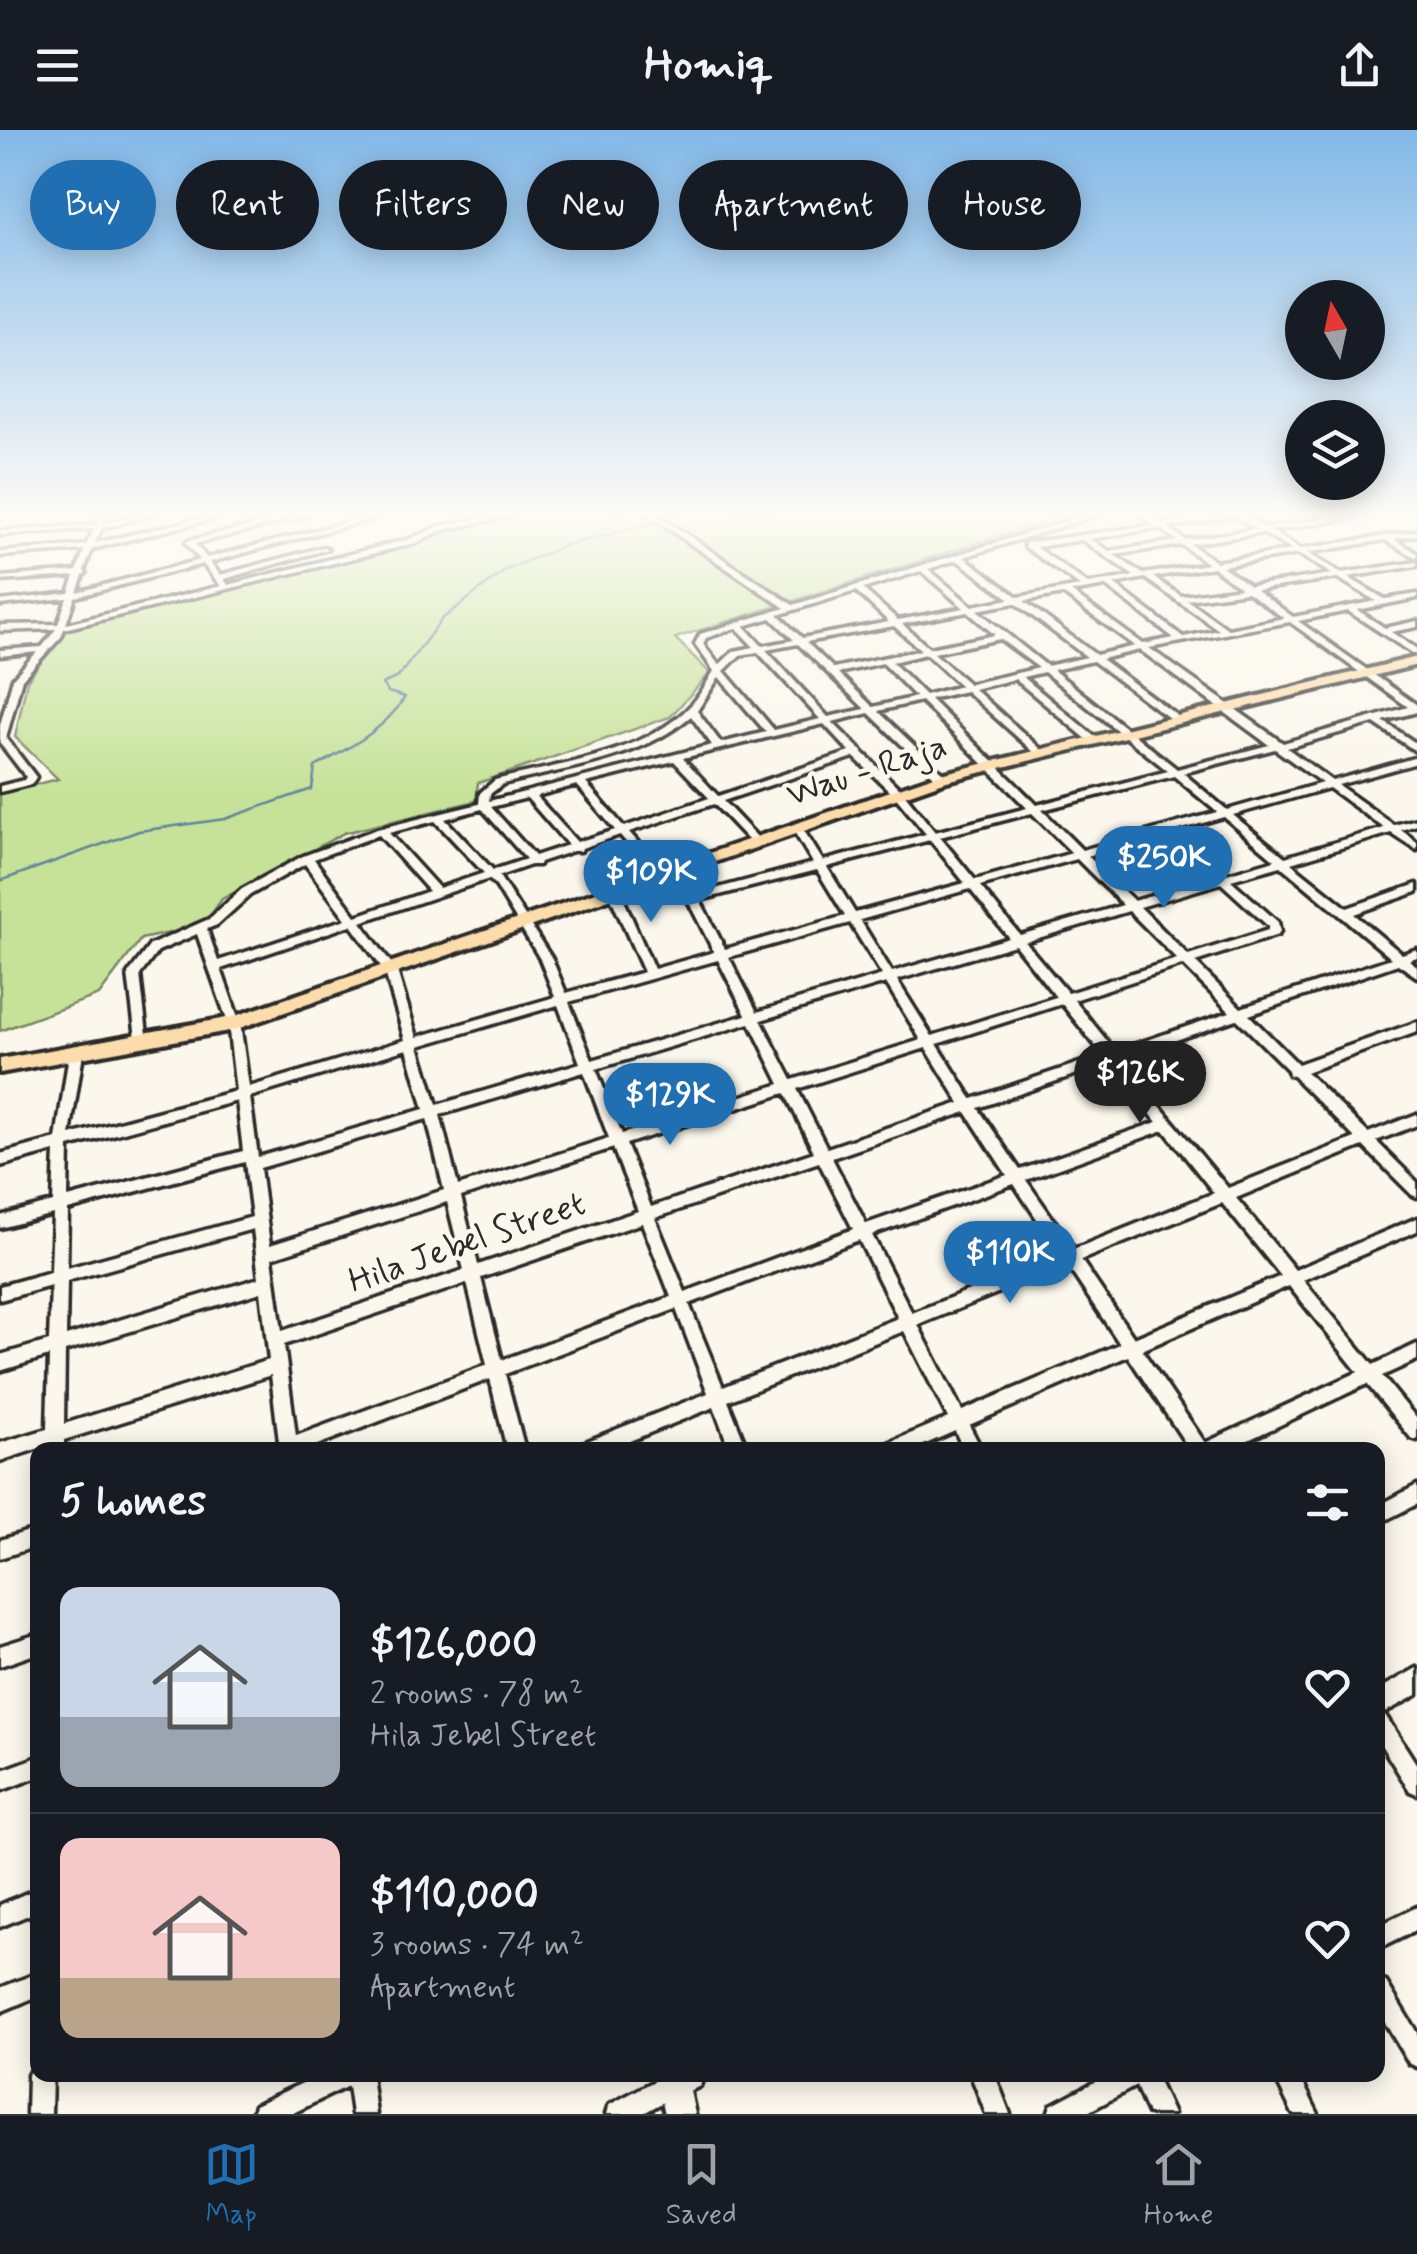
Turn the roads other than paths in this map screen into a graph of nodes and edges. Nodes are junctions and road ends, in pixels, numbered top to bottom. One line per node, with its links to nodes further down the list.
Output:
1 (69, 608): 19 (street)
2 (147, 608): 19 (street)
3 (790, 608): 14 (street)
4 (881, 608): 16 (street)
5 (966, 608): 13 (street)
6 (989, 608): 13 (street)
7 (1027, 608): 32 (street)
8 (1088, 608): 26 (street)
9 (1140, 608): 25 (street)
10 (1191, 608): 22 (street)
11 (1271, 608): 15 (street)
12 (1349, 608): 15 (street); 21 (street)
13 (970, 611): 16 (street); 23 (street)
14 (772, 614): 17 (street); 24 (street)
15 (1288, 620): 22 (street); 38 (street)
16 (898, 622): 24 (street); 29 (street)
17 (738, 624): 27 (street); 36 (street)
18 (1417, 624): 21 (street)
19 (61, 625): 20 (street); 28 (street)
20 (0, 628)
21 (1384, 631): 31 (street)
22 (1227, 632): 25 (street)
23 (1002, 636): 29 (street); 35 (street)
24 (800, 640): 27 (street); 37 (street)
25 (1182, 640): 26 (street)
26 (1142, 647): 32 (street); 45 (street)
27 (758, 648): 36 (street); 49 (street)
28 (44, 650): 30 (street); 40 (street)
29 (928, 650): 33 (street); 42 (street)
30 (0, 652)
31 (1417, 653)
32 (1093, 658): 35 (street); 48 (street)
33 (884, 659): 37 (street); 43 (street)
34 (1417, 661): 38 (main road, Wau - Raja)
35 (1046, 669): 39 (street); 51 (street)
36 (719, 671): 47 (street); 52 (street)
37 (834, 671): 46 (street)
38 (1366, 673): 44 (street); 45 (main road, Wau - Raja)
39 (1016, 676): 42 (street); 54 (street)
40 (18, 678): 41 (street); 53 (street)
41 (0, 679)
42 (968, 687): 43 (street); 58 (street)
43 (922, 698): 46 (street); 62 (street)
44 (1415, 705): 50 (street)
45 (1226, 707): 48 (main road, Wau - Raja); 55 (street)
46 (871, 710): 49 (street); 64 (street)
47 (692, 711): 56 (street); 73 (street)
48 (1176, 719): 51 (main road, Wau - Raja)
49 (826, 720): 52 (street); 59 (street)
50 (1376, 720): 55 (street); 57 (street)
51 (1125, 730): 54 (main road, Wau - Raja); 63 (street)
52 (772, 734): 56 (street)
53 (0, 738): 67 (street)
54 (1092, 739): 58 (main road, Wau - Raja)
55 (1280, 746): 63 (street); 68 (street)
56 (718, 747): 60 (street)
57 (1417, 749)
58 (1039, 752): 62 (main road, Wau - Raja)
59 (856, 753): 70 (street); 72 (street)
60 (676, 758): 66 (street); 72 (street)
61 (1417, 760): 68 (street)
62 (989, 766): 64 (main road, Wau - Raja); 74 (street)
63 (1176, 772): 74 (street); 75 (street)
64 (942, 778): 70 (main road, Wau - Raja)
65 (0, 779): 67 (street)
66 (580, 782): 71 (street); 81 (street)
67 (20, 785): 69 (street)
68 (1334, 786): 75 (street); 79 (street)
69 (0, 789)
70 (898, 792): 78 (main road, Wau - Raja); 82 (street)
71 (529, 794): 73 (street); 85 (street)
72 (716, 800): 81 (street); 83 (street)
73 (484, 805): 76 (street); 89 (street)
74 (1033, 810): 82 (street); 86 (street)
75 (1226, 815): 86 (street); 88 (street)
76 (437, 817): 80 (street); 93 (street)
77 (1417, 822): 79 (street)
78 (797, 828): 83 (main road, Wau - Raja); 90 (street)
79 (1393, 829): 84 (street); 88 (street)
80 (381, 831): 87 (street); 98 (street)
81 (624, 833): 85 (street); 92 (street)
82 (932, 836): 90 (street); 95 (street)
83 (756, 842): 91 (main road, Wau - Raja)
84 (1417, 847)
85 (576, 849): 89 (street)
86 (1078, 855): 95 (street); 100 (street)
87 (307, 858): 103 (street); 105 (street)
88 (1282, 861): 94 (street); 101 (street)
89 (534, 863): 93 (street)
90 (820, 866): 99 (street); 102 (street)
91 (678, 869): 92 (main road, Wau - Raja); 99 (street)
92 (660, 875): 97 (main road, Wau - Raja)
93 (493, 877): 98 (street); 104 (street)
94 (1222, 878): 100 (street); 110 (street)
95 (970, 884): 102 (street); 106 (street)
96 (1417, 888): 101 (street)
97 (614, 891): 104 (main road, Wau - Raja); 114 (street)
98 (438, 894): 103 (street)
99 (695, 898): 108 (street)
100 (1128, 906): 106 (street); 110 (street)
101 (1345, 913): 109 (street)
102 (852, 918): 108 (street); 115 (street)
103 (356, 921): 111 (street); 112 (street)
104 (527, 924): 112 (main road, Wau - Raja); 117 (street)
105 (201, 929): 111 (street); 124 (street)
106 (1014, 939): 115 (street); 116 (street)
107 (1417, 953): 109 (street, Hila Jebel Street)
108 (723, 954): 114 (street); 119 (street)
109 (1400, 959): 113 (street); 118 (street, Hila Jebel Street)
110 (1184, 960): 116 (street); 118 (street)
111 (214, 966): 120 (street)
112 (392, 971): 120 (main road, Wau - Raja); 122 (street)
113 (1417, 973)
114 (651, 975): 117 (street)
115 (888, 976): 119 (street); 123 (street)
116 (1062, 998): 123 (street); 126 (street)
117 (563, 1000): 122 (street); 127 (street)
118 (1237, 1013): 126 (street, Hila Jebel Street); 129 (street)
119 (754, 1016): 127 (street); 130 (street)
120 (234, 1023): 124 (main road, Wau - Raja); 131 (street)
121 (1417, 1027): 129 (street)
122 (413, 1041): 131 (street); 133 (street)
123 (928, 1041): 130 (street); 132 (street)
124 (142, 1042): 125 (main road, Wau - Raja)
125 (76, 1054): 128 (main road, Wau - Raja); 138 (street)
126 (1108, 1055): 132 (street, Hila Jebel Street); 135 (street)
127 (588, 1065): 133 (street); 137 (street)
128 (0, 1066)
129 (1294, 1072): 136 (street)
130 (790, 1086): 137 (street); 139 (street)
131 (244, 1094): 138 (street); 141 (street)
132 (967, 1103): 139 (street, Hila Jebel Street); 142 (street)
133 (432, 1112): 141 (street); 144 (street)
134 (1417, 1119): 136 (street)
135 (1166, 1124): 142 (street); 145 (street)
136 (1362, 1140): 143 (street); 145 (street)
137 (618, 1141): 144 (street); 147 (street)
138 (62, 1144): 140 (street); 146 (street)
139 (823, 1153): 147 (street, Hila Jebel Street); 151 (street)
140 (0, 1160)
141 (252, 1160): 146 (street); 148 (street)
142 (1017, 1176): 151 (street); 153 (street)
143 (1417, 1191)
144 (452, 1194): 152 (street); 154 (street)
145 (1225, 1194): 153 (street); 155 (street)
146 (61, 1206): 149 (street); 156 (street)
147 (646, 1214): 154 (street, Hila Jebel Street); 159 (street)
148 (259, 1221): 152 (street); 156 (street)
149 (0, 1222)
150 (1417, 1224): 155 (street)
151 (863, 1232): 159 (street); 160 (street)
152 (264, 1254): 157 (street)
153 (1072, 1257): 160 (street); 163 (street)
154 (472, 1273): 161 (street, Hila Jebel Street); 167 (street)
155 (1291, 1276): 163 (street); 168 (street)
156 (60, 1277): 158 (street); 162 (street)
157 (267, 1283): 161 (street); 162 (street)
158 (0, 1293)
159 (681, 1302): 167 (street); 169 (street)
160 (908, 1321): 169 (street); 170 (street)
161 (274, 1341): 166 (street)
162 (58, 1346): 165 (street); 172 (street)
163 (1132, 1346): 170 (street); 180 (street)
164 (1417, 1352): 168 (street)
165 (0, 1363)
166 (278, 1365): 172 (street); 173 (street)
167 (496, 1370): 174 (street); 175 (street)
168 (1371, 1375): 171 (street); 181 (street)
169 (718, 1397): 176 (street); 177 (street)
170 (958, 1421): 178 (street); 179 (street)
171 (1417, 1432)
172 (56, 1442)
173 (285, 1442)
174 (305, 1442)
175 (514, 1442)
176 (606, 1442)
177 (736, 1442)
178 (910, 1442)
179 (969, 1442)
180 (1195, 1442)
181 (1225, 1442)
182 (30, 1447): 183 (street)
183 (0, 1452)
184 (1417, 1494): 185 (street)
185 (1385, 1510)
186 (30, 1540): 187 (street)
187 (0, 1549)
188 (30, 1646): 189 (street)
189 (0, 1656)
190 (1417, 1681): 191 (street)
191 (1385, 1700)
192 (1385, 1733): 195 (street)
193 (30, 1770): 194 (street)
194 (0, 1781)
195 (1417, 1784)
196 (30, 1903): 197 (street)
197 (0, 1916)
198 (1417, 1918): 199 (street)
199 (1385, 1934)
200 (30, 1987): 201 (street)
201 (0, 2000)
202 (1385, 2002): 203 (street)
203 (1417, 2055)
204 (40, 2082): 212 (street)
205 (331, 2082): 213 (street)
206 (361, 2082): 214 (street)
207 (985, 2082): 216 (street)
208 (1119, 2082): 217 (street)
209 (1146, 2082): 218 (street)
210 (1290, 2082): 219 (street)
211 (678, 2087): 215 (street)
212 (38, 2114)
213 (264, 2114)
214 (364, 2114)
215 (618, 2114)
216 (998, 2114)
217 (1060, 2114)
218 (1161, 2114)
219 (1306, 2114)

